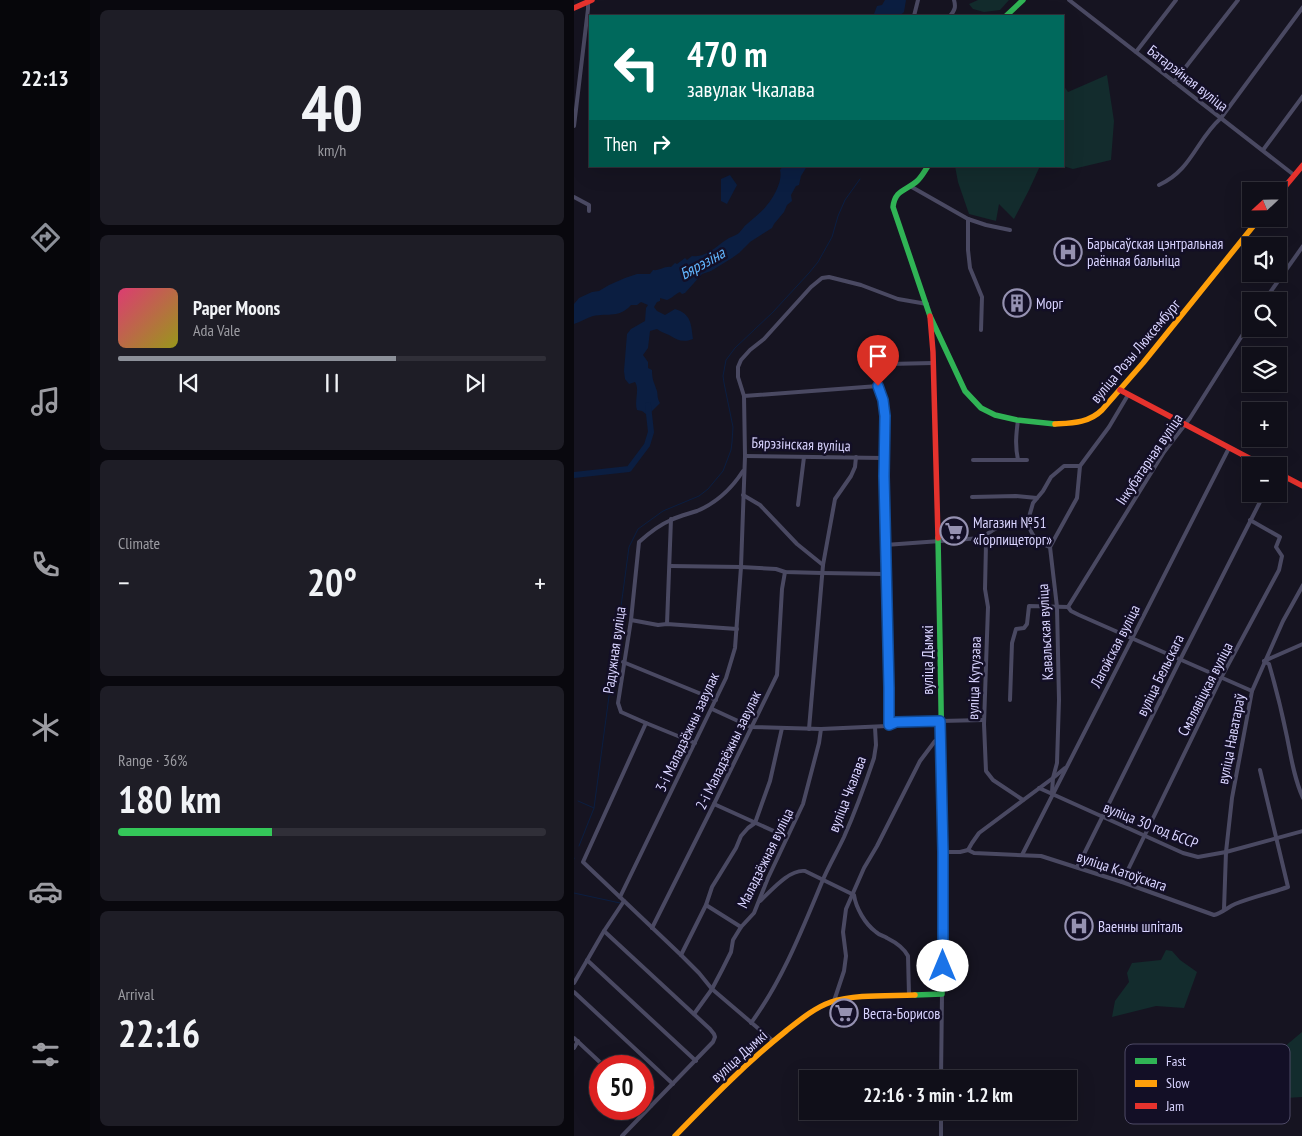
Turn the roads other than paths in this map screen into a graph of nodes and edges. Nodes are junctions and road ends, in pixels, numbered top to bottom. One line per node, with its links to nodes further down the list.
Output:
1 (918, 0): 10 (street)
2 (954, 0): 11 (street)
3 (1023, 0): 12 (street)
4 (1068, 0): 13 (street, Батарэйная вуліца)
5 (1176, 0): 13 (street)
6 (1238, 0): 14 (street)
7 (590, 1): 9 (street); 17 (street)
8 (1302, 7): 16 (street)
9 (574, 8)
10 (914, 15)
11 (951, 15)
12 (1007, 15)
13 (1136, 52): 14 (street, Батарэйная вуліца)
14 (1174, 82): 16 (street, Батарэйная вуліца)
15 (1302, 96): 18 (street)
16 (1221, 118): 18 (street, Батарэйная вуліца); 23 (street)
17 (574, 126)
18 (1263, 150): 21 (street, Батарэйная вуліца)
19 (1302, 165): 21 (street)
20 (927, 167): 24 (street)
21 (1294, 175): 22 (street)
22 (1287, 184)
23 (1159, 185)
24 (910, 186): 27 (street); 32 (street, вуліца Розы Люксембург)
25 (574, 197): 26 (street)
26 (589, 211)
27 (968, 219): 29 (street); 34 (street)
28 (1252, 228): 40 (street, вуліца Розы Люксембург)
29 (1010, 230)
30 (1302, 246): 31 (street)
31 (1270, 292)
32 (927, 304): 33 (street, вуліца Розы Люксембург); 42 (street, Бярэзінская вуліца)
33 (930, 316): 36 (street, вуліца Розы Люксембург); 37 (street, вуліца Дымкі)
34 (981, 330)
35 (1242, 336): 44 (street, Інкубатарная вуліца)
36 (944, 348): 37 (street); 43 (street, вуліца Розы Люксембург)
37 (933, 352): 38 (street, вуліца Дымкі)
38 (933, 363): 39 (street); 67 (street, вуліца Дымкі)
39 (878, 386): 42 (street); 50 (street)
40 (1120, 390): 41 (street); 43 (street, вуліца Розы Люксембург)
41 (1128, 395): 44 (street); 54 (street)
42 (744, 396): 46 (street, Бярэзінская вуліца)
43 (1018, 420): 52 (street)
44 (1184, 425): 45 (street); 78 (street, Інкубатарная вуліца)
45 (1228, 448): 49 (street); 82 (street, Лагойская вуліца)
46 (745, 456): 47 (street, Бярэзінская вуліца); 55 (street, 3-і Маладзёжны завулак)
47 (804, 457): 48 (street, Бярэзінская вуліца); 62 (street)
48 (856, 457): 50 (street, Бярэзінская вуліца); 70 (street)
49 (1246, 457)
50 (884, 458): 68 (street)
51 (973, 460): 52 (street)
52 (1018, 460): 53 (street)
53 (1027, 460)
54 (1080, 466): 60 (street); 69 (street)
55 (744, 469): 58 (street, 3-і Маладзёжны завулак); 63 (street, Радужная вуліца)
56 (1287, 478): 57 (street)
57 (1302, 486)
58 (743, 494): 70 (street); 72 (street, 3-і Маладзёжны завулак)
59 (972, 497): 60 (street)
60 (1037, 498): 65 (street)
61 (1260, 502): 64 (street, вуліца Бельскага)
62 (798, 505)
63 (671, 520): 71 (street); 79 (street, Радужная вуліца)
64 (1250, 520): 84 (street, вуліца Бельскага); 87 (street, Смалявіцкая вуліца)
65 (1027, 521): 66 (street); 69 (street)
66 (982, 538): 67 (street); 92 (street, вуліца Кутузава)
67 (938, 540): 68 (street); 93 (street, вуліца Дымкі)
68 (884, 545): 75 (street)
69 (1050, 547): 77 (street, Кавальская вуліца)
70 (823, 564): 74 (street)
71 (670, 566): 72 (street); 80 (street)
72 (741, 567): 73 (street); 81 (street, 3-і Маладзёжны завулак)
73 (784, 572): 74 (street); 96 (street, 2-і Маладзёжны завулак)
74 (822, 573): 75 (street); 99 (street)
75 (885, 574): 95 (street)
76 (1302, 585): 85 (street, вуліца Наватараў)
77 (1057, 607): 78 (street); 90 (street); 105 (street, Кавальская вуліца)
78 (1068, 607): 82 (street)
79 (631, 620): 80 (street); 86 (street, Радужная вуліца)
80 (667, 624): 81 (street)
81 (737, 628): 89 (street, 3-і Маладзёжны завулак)
82 (1132, 638): 84 (street); 103 (street, Лагойская вуліца)
83 (1302, 644): 85 (street)
84 (1180, 660): 87 (street); 111 (street, вуліца Бельскага)
85 (1264, 661): 88 (street, вуліца Наватараў); 108 (street)
86 (623, 662): 89 (street); 94 (street, Радужная вуліца)
87 (1221, 678): 88 (street); 114 (street, Смалявіцкая вуліца)
88 (1252, 690): 119 (street, вуліца Наватараў)
89 (716, 700): 91 (street, 3-і Маладзёжны завулак)
90 (1010, 700)
91 (712, 709): 96 (street); 102 (street, 3-і Маладзёжны завулак)
92 (984, 720): 93 (street); 109 (street, вуліца Кутузава)
93 (940, 721): 95 (street); 101 (street, вуліца Дымкі)
94 (646, 723): 102 (street); 125 (street)
95 (889, 725): 97 (street)
96 (752, 726): 98 (street); 110 (street, 2-і Маладзёжны завулак)
97 (875, 727): 100 (street); 122 (street, вуліца Чкалава)
98 (782, 728): 99 (street); 112 (street)
99 (809, 729): 100 (street)
100 (821, 729): 115 (street, Маладзёжная вуліца)
101 (940, 739): 118 (street, вуліца Дымкі); 124 (street)
102 (695, 743): 125 (street, 3-і Маладзёжны завулак)
103 (1066, 768): 105 (street); 107 (street, Лагойская вуліца)
104 (1260, 770): 116 (street)
105 (1052, 778): 106 (street); 107 (street, Кавальская вуліца)
106 (1039, 788): 107 (street, вуліца 30 год БССР); 109 (street)
107 (1052, 795): 111 (street, вуліца 30 год БССР); 120 (street, Лагойская вуліца)
108 (1302, 798)
109 (1023, 800): 117 (street)
110 (714, 804): 112 (street); 131 (street, 2-і Маладзёжны завулак)
111 (1102, 817): 114 (street, вуліца 30 год БССР); 121 (street, вуліца Бельскага)
112 (755, 822): 115 (street); 128 (street)
113 (1302, 831): 116 (street, вуліца 30 год БССР)
114 (1144, 836): 119 (street, вуліца 30 год БССР); 123 (street, Смалявіцкая вуліца)
115 (787, 837): 127 (street, Маладзёжная вуліца)
116 (1276, 839): 119 (street, вуліца 30 год БССР); 129 (street, вуліца Катоўскага)
117 (968, 850): 118 (street, вуліца Катоўскага); 120 (street, вуліца Катоўскага)
118 (943, 852): 138 (street, вуліца Дымкі)
119 (1226, 852): 129 (street, вуліца Наватараў)
120 (1022, 855): 121 (street, вуліца Катоўскага)
121 (1077, 868): 123 (street, вуліца Катоўскага)
122 (823, 880): 124 (street); 127 (street); 142 (street, вуліца Чкалава)
123 (1122, 882): 129 (street, вуліца Катоўскага)
124 (854, 895): 139 (street); 140 (street)
125 (620, 896): 126 (street)
126 (624, 901): 131 (street); 132 (street)
127 (760, 902): 130 (street, Маладзёжная вуліца)
128 (706, 905): 130 (street); 133 (street)
129 (1224, 909)
130 (741, 927): 136 (street, Маладзёжная вуліца)
131 (652, 928): 133 (street)
132 (604, 931): 134 (street); 141 (street)
133 (681, 955): 136 (street)
134 (587, 960): 135 (street); 147 (street)
135 (574, 983)
136 (712, 989): 141 (street, Маладзёжная вуліца); 142 (street)
137 (574, 992): 149 (street)
138 (942, 994): 139 (street); 148 (street)
139 (909, 995): 140 (street)
140 (831, 1002): 144 (street, вуліца Дымкі)
141 (694, 1014): 147 (street)
142 (751, 1023): 144 (street)
143 (576, 1039): 145 (street); 146 (street)
144 (773, 1041): 154 (street, вуліца Дымкі)
145 (574, 1048)
146 (593, 1055)
147 (696, 1060): 149 (street)
148 (941, 1070)
149 (673, 1084): 150 (street)
150 (654, 1103)
151 (637, 1120): 153 (street)
152 (941, 1120): 155 (street)
153 (622, 1136)
154 (674, 1136)
155 (940, 1136)

